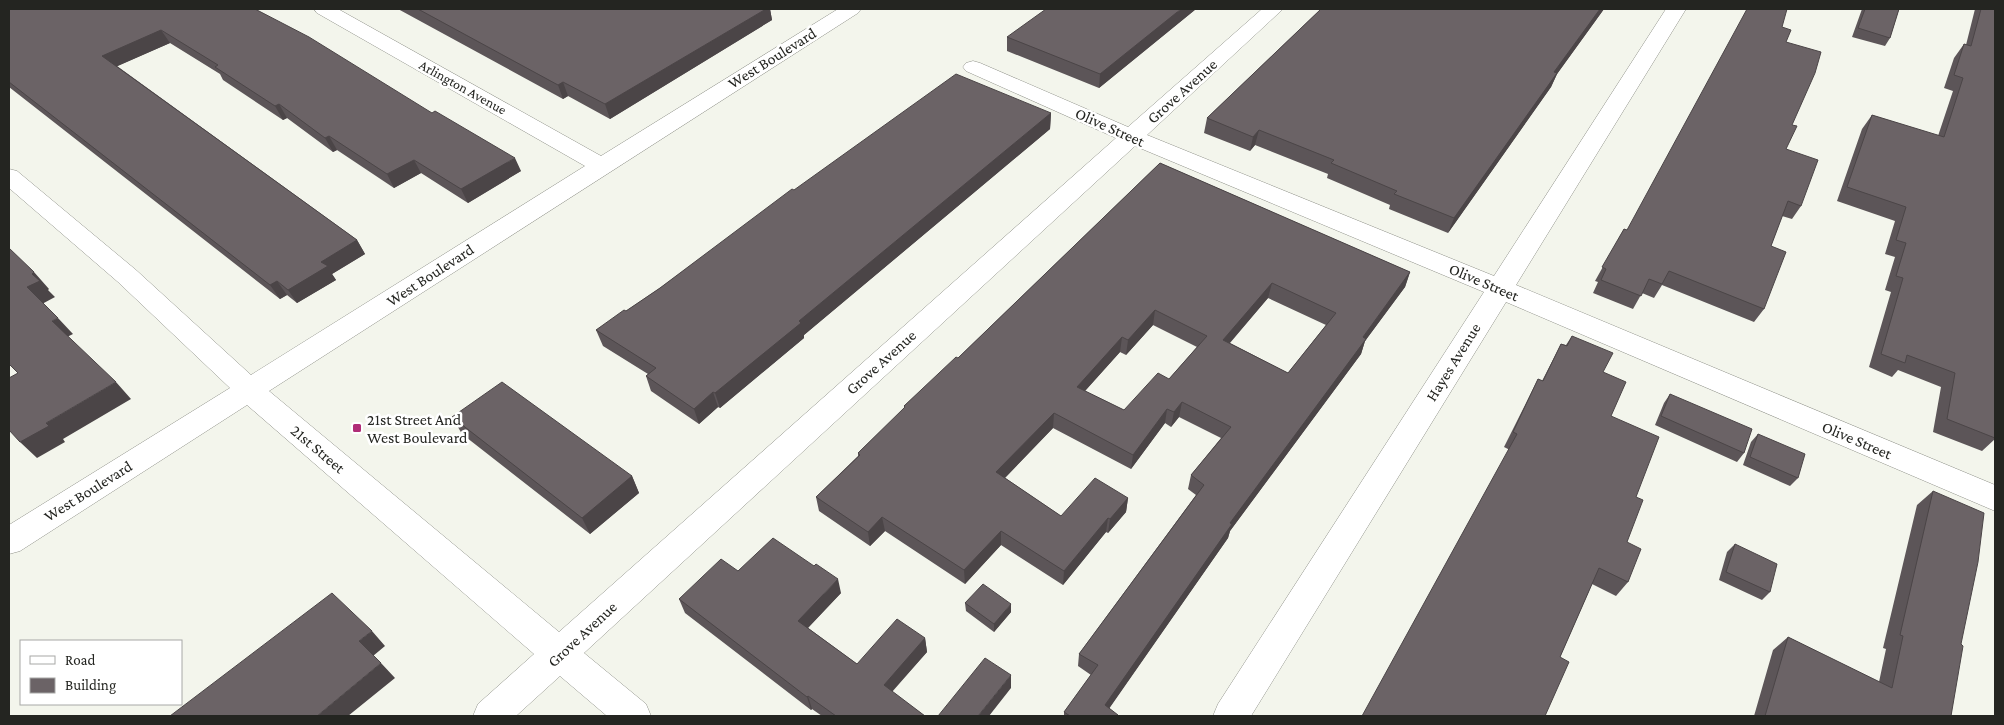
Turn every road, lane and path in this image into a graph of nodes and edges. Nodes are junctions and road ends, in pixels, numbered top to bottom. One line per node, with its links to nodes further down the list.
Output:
1 (324, 9): 7 (street, Arlington Avenue)
2 (1273, 9): 6 (street, Grove Avenue)
3 (1676, 9): 9 (street, Hayes Avenue)
4 (844, 10): 7 (street, West Boulevard)
5 (973, 66): 6 (street, Olive Street)
6 (1132, 137): 9 (street, Olive Street); 13 (street, Grove Avenue)
7 (601, 164): 10 (street, West Boulevard)
8 (13, 186): 10 (street, 21st Street)
9 (1500, 289): 11 (street, Olive Street); 16 (street, Hayes Avenue)
10 (250, 390): 12 (street, West Boulevard); 13 (street, 21st Street)
11 (1995, 498)
12 (9, 540)
13 (560, 655): 14 (street, Grove Avenue); 15 (street, 21st Street)
14 (491, 716)
15 (633, 716)
16 (1231, 716)

